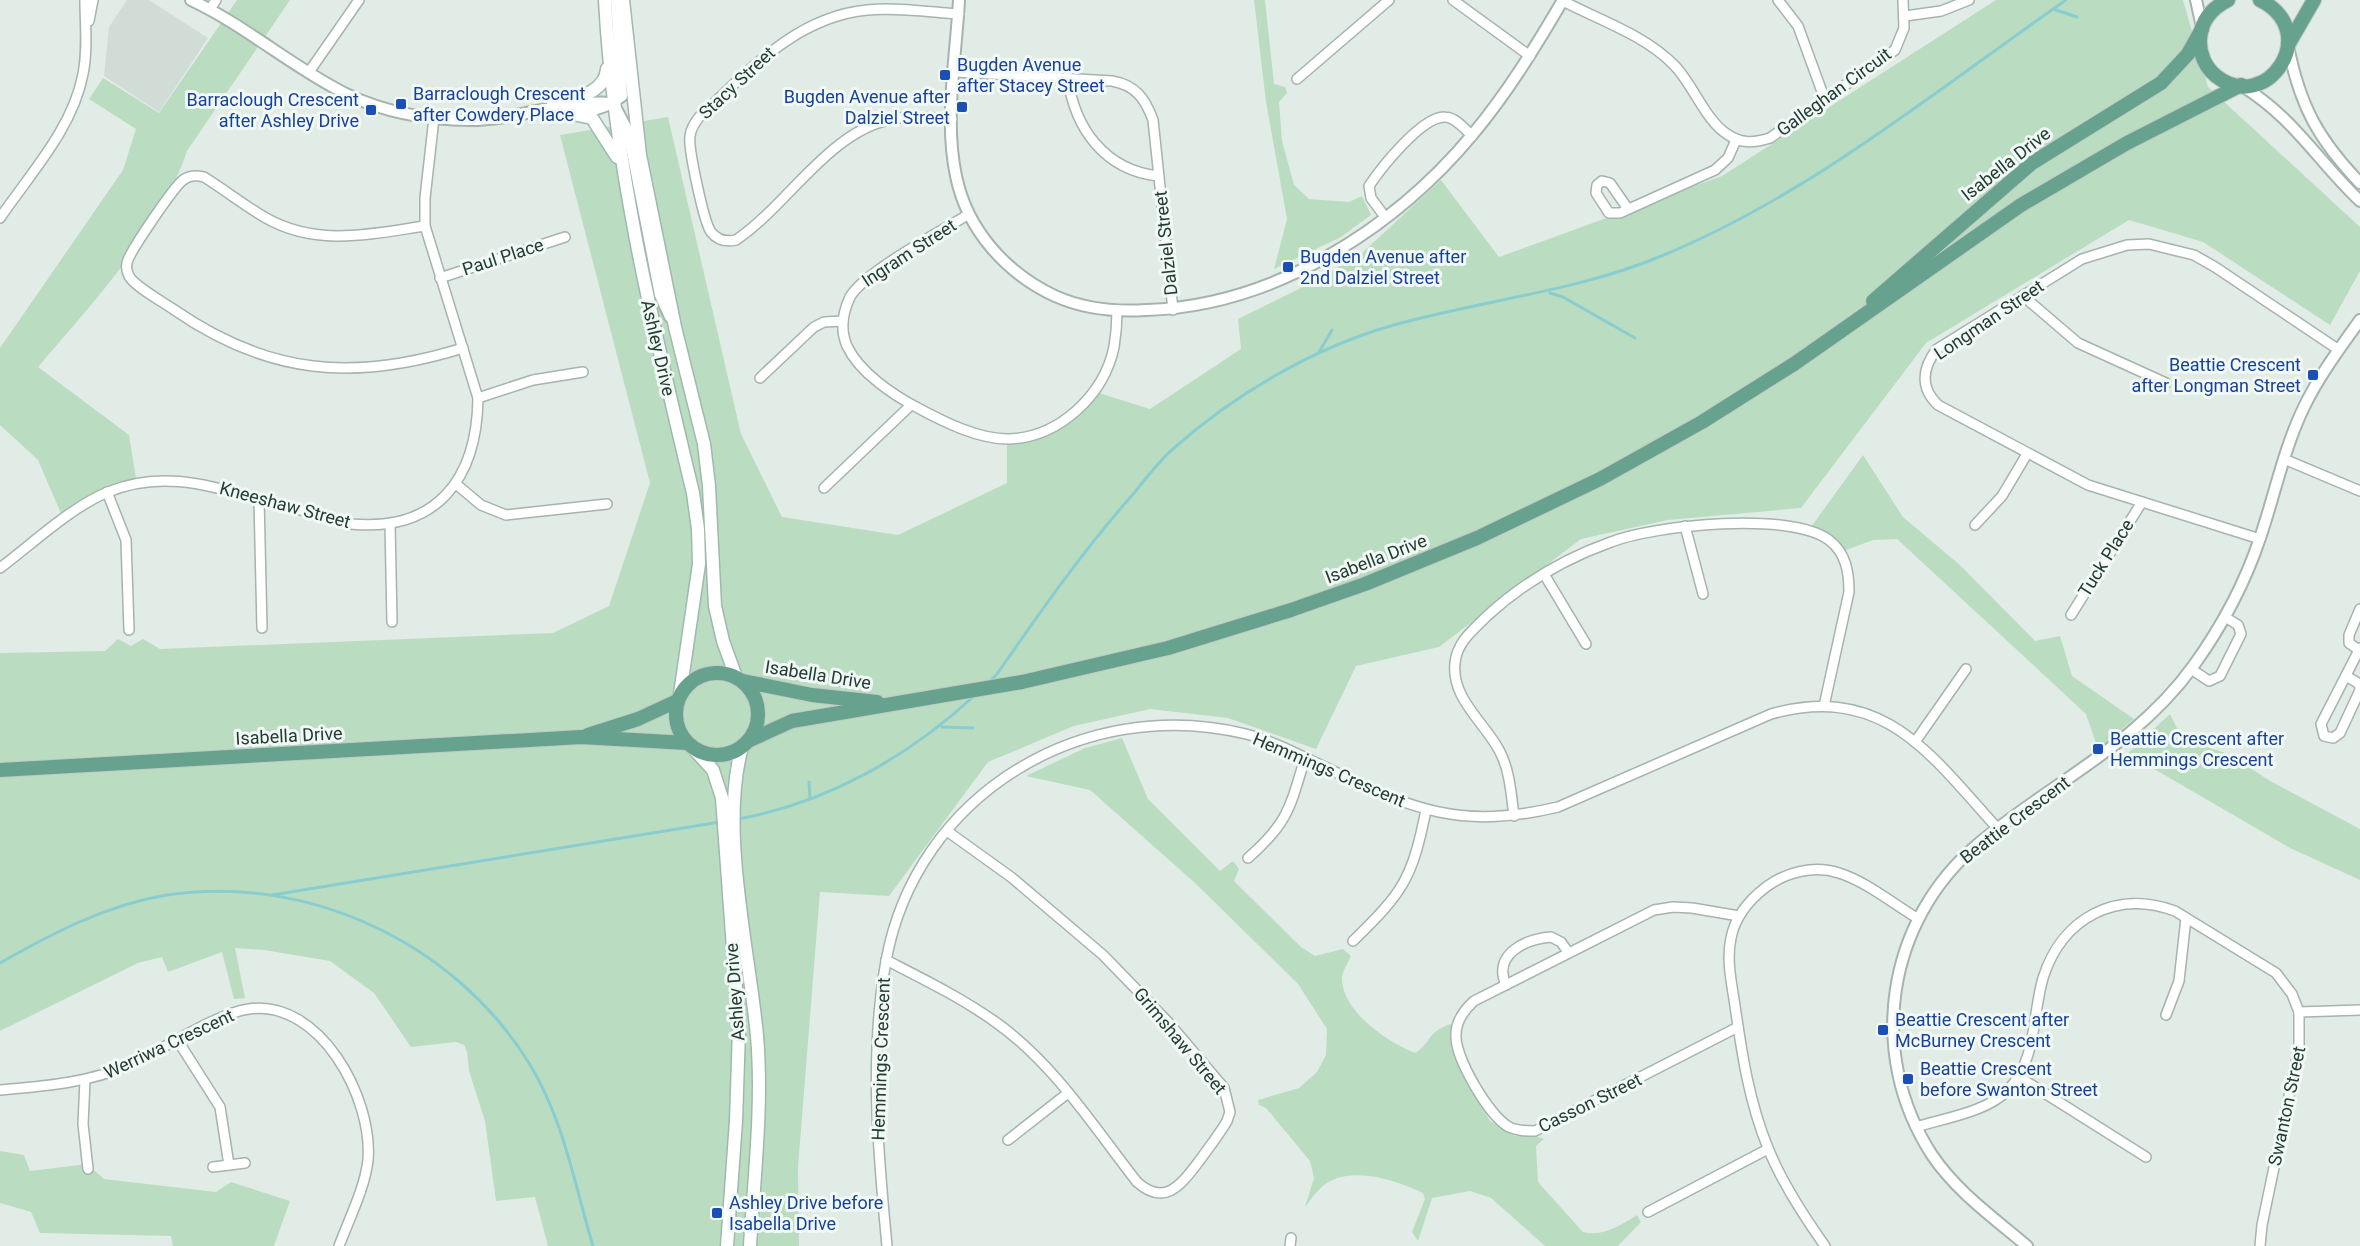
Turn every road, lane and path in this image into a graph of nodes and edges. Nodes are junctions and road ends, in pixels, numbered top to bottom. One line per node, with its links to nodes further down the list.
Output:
1 (85, 0): 23 (street)
2 (93, 0): 23 (street)
3 (191, 0): 19 (street)
4 (359, 0): 27 (street)
5 (605, 0): 25 (main road, Ashley Drive)
6 (616, 0): 33 (street)
7 (623, 0): 56 (main road, Ashley Drive)
8 (959, 0): 20 (street)
9 (1389, 0): 30 (street)
10 (1453, 0): 26 (street)
11 (1563, 0): 26 (street); 39 (street)
12 (1778, 0): 32 (street)
13 (1903, 0): 21 (street, Galleghan Circuit)
14 (1969, 0): 21 (street)
15 (2196, 0): 22 (street)
16 (2228, 0): 22 (main road, Isabella Drive)
17 (2260, 0): 24 (main road)
18 (2314, 0): 24 (main road)
19 (213, 4): 27 (street)
20 (958, 14): 28 (street); 37 (street, Stacy Street)
21 (1905, 16): 32 (street, Galleghan Circuit)
22 (2202, 28): 31 (main road); 57 (main road, Isabella Drive)
23 (87, 32): 47 (street)
24 (2288, 45): 31 (main road, Isabella Drive); 42 (street)
25 (608, 50): 33 (main road, Ashley Drive); 34 (main road)
26 (1530, 56): 38 (street)
27 (309, 72): 36 (street)
28 (955, 72): 29 (street, Dalziel Street); 37 (street)
29 (1068, 78): 41 (street, Dalziel Street); 41 (street, Dalziel Street)
30 (1297, 79)
31 (2242, 86): 43 (street); 57 (main road, Isabella Drive)
32 (1825, 100): 39 (street, Galleghan Circuit)
33 (613, 103): 34 (street); 35 (street); 40 (main road, Ashley Drive); 56 (street)
34 (546, 110): 35 (street); 36 (street)
35 (568, 113): 40 (main road)
36 (434, 118): 48 (street, Kneeshaw Street)
37 (952, 119): 45 (street)
38 (1472, 136): 46 (street); 46 (street)
39 (1736, 140): 44 (street)
40 (621, 163): 94 (main road, Ashley Drive)
41 (1158, 176): 52 (street, Dalziel Street)
42 (2360, 183)
43 (2360, 201)
44 (1628, 209)
45 (969, 214): 53 (street); 55 (street, Ingram Street)
46 (1385, 217): 52 (street)
47 (0, 218)
48 (425, 226): 50 (street, Kneeshaw Street); 58 (street)
49 (565, 237): 50 (street, Paul Place)
50 (440, 278): 58 (street, Kneeshaw Street)
51 (2023, 296): 59 (street, Longman Street); 62 (street); 65 (street, Longman Street)
52 (1173, 309): 53 (street)
53 (1117, 311): 64 (street)
54 (2360, 320): 59 (street, Beattie Crescent)
55 (843, 321): 61 (street); 64 (street)
56 (675, 327): 92 (main road, Ashley Drive)
57 (1833, 336): 95 (main road, Isabella Drive)
58 (463, 348): 63 (street, Kneeshaw Street)
59 (2339, 350): 66 (street, Beattie Crescent)
60 (583, 372): 63 (street)
61 (760, 378)
62 (2166, 383)
63 (478, 398): 67 (street, Kneeshaw Street)
64 (911, 405): 68 (street)
65 (2027, 454): 72 (street, Longman Street); 75 (street)
66 (2284, 459): 69 (street); 77 (street, Beattie Crescent)
67 (456, 484): 73 (street); 74 (street, Kneeshaw Street)
68 (824, 488)
69 (2360, 491)
70 (107, 492): 71 (street, Kneeshaw Street); 78 (street, Kneeshaw Street); 86 (street)
71 (259, 499): 74 (street, Kneeshaw Street); 85 (street)
72 (2142, 502): 77 (street, Longman Street); 82 (street, Tuck Place)
73 (608, 504)
74 (390, 524): 84 (street)
75 (1976, 525)
76 (1685, 526): 79 (street); 80 (street); 96 (street)
77 (2260, 539): 83 (street, Beattie Crescent)
78 (0, 568)
79 (1544, 574): 87 (street); 105 (street)
80 (1703, 594)
81 (2360, 609): 88 (street)
82 (2071, 615)
83 (2225, 617): 90 (street, Beattie Crescent); 90 (street)
84 (392, 622)
85 (262, 628)
86 (129, 630)
87 (1586, 644)
88 (2360, 649): 91 (street)
89 (1966, 669): 98 (street)
90 (2191, 669): 106 (street, Beattie Crescent)
91 (2346, 676): 93 (street); 93 (street)
92 (739, 679): 94 (main road); 95 (main road, Isabella Drive); 99 (main road)
93 (2360, 689)
94 (679, 697): 97 (main road, Isabella Drive); 100 (main road)
95 (888, 703): 99 (main road, Isabella Drive)
96 (1824, 706): 98 (street, Hemmings Crescent); 105 (street, Hemmings Crescent)
97 (581, 737): 100 (main road, Isabella Drive); 102 (main road, Isabella Drive)
98 (1915, 742): 106 (street, Hemmings Crescent)
99 (745, 744): 100 (main road); 103 (main road, Ashley Drive)
100 (690, 745): 103 (main road, Ashley Drive)
101 (1305, 758): 104 (street, Hemmings Crescent); 107 (street, Hemmings Crescent); 109 (street)
102 (0, 770)
103 (727, 798): 108 (main road, Ashley Drive)
104 (1426, 810): 105 (street, Hemmings Crescent); 113 (street)
105 (1514, 816)
106 (1998, 829): 111 (street, Beattie Crescent)
107 (947, 831): 115 (street, Hemmings Crescent); 125 (street, Grimshaw Street)
108 (731, 854): 135 (main road, Ashley Drive); 137 (main road, Ashley Drive)
109 (1248, 858)
110 (1739, 916): 111 (street); 114 (street, Casson Street); 120 (street)
111 (1917, 918): 126 (street, Beattie Crescent)
112 (2186, 918): 118 (street, Swanton Street); 119 (street); 122 (street, Swanton Street)
113 (1353, 941)
114 (1568, 952): 116 (street, Casson Street); 116 (street)
115 (886, 960): 125 (street, Grimshaw Street); 138 (street, Hemmings Crescent)
116 (1506, 984): 120 (street, Casson Street)
117 (2360, 1010): 118 (street)
118 (2299, 1012): 141 (street, Swanton Street)
119 (2166, 1015)
120 (1738, 1027): 128 (street)
121 (178, 1041): 123 (street, Werriwa Crescent); 131 (street); 136 (street, Werriwa Crescent)
122 (2019, 1077): 126 (street, Swanton Street); 129 (street)
123 (85, 1080): 124 (street, Werriwa Crescent); 133 (street)
124 (0, 1090)
125 (1068, 1093): 127 (street)
126 (1916, 1126): 140 (street, Beattie Crescent)
127 (1008, 1140)
128 (1768, 1149): 134 (street); 139 (street)
129 (2146, 1157)
130 (245, 1162): 131 (street)
131 (229, 1165): 132 (street)
132 (213, 1167)
133 (88, 1168)
134 (1648, 1212)
135 (752, 1243)
136 (339, 1246)
137 (729, 1246)
138 (887, 1246)
139 (1825, 1246)
140 (2027, 1246)
141 (2260, 1246)

